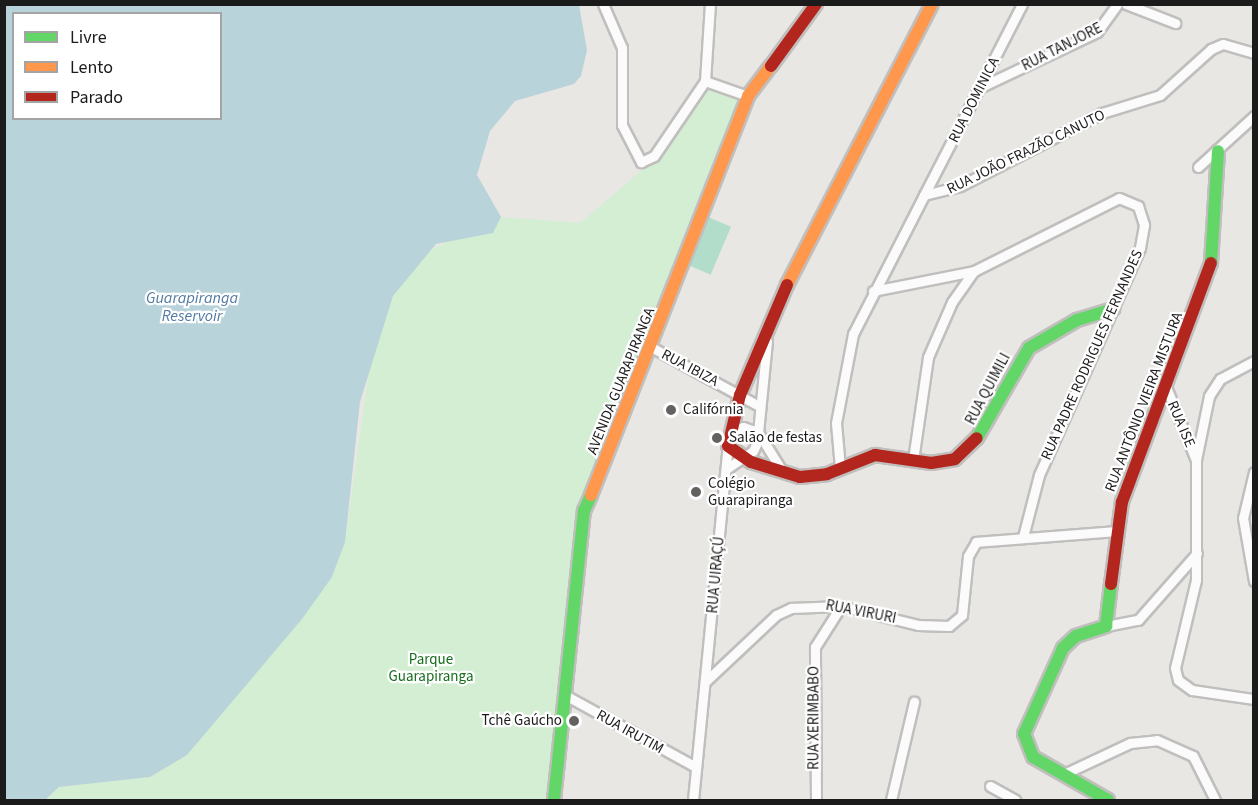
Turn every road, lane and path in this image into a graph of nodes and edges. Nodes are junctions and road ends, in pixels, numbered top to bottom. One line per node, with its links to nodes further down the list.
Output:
1 (603, 4): 10 (street)
2 (710, 4): 10 (street)
3 (816, 4): 12 (street, AVENIDA GUARAPIRANGA)
4 (932, 4): 20 (street)
5 (1022, 4): 11 (street, RUA DOMINICA)
6 (1117, 4): 11 (street, RUA TANJORE)
7 (1126, 4): 8 (street)
8 (1175, 23)
9 (1254, 53): 16 (street, RUA JOÃO FRAZÃO CANUTO)
10 (705, 81): 12 (street)
11 (981, 87): 16 (street, RUA DOMINICA)
12 (748, 96): 21 (street, AVENIDA GUARAPIRANGA)
13 (1254, 116): 14 (street)
14 (1218, 151): 15 (street); 23 (street, RUA ANTÔNIO VIEIRA MISTURA)
15 (1197, 167)
16 (924, 195): 18 (street)
17 (974, 271): 18 (street, RUA PADRE RODRIGUES FERNANDES); 19 (street, RUA PADRE RODRIGUES FERNANDES); 30 (street)
18 (873, 291): 32 (street)
19 (1113, 309): 30 (street, RUA QUIMILI); 37 (street, RUA PADRE RODRIGUES FERNANDES)
20 (768, 332): 24 (street); 25 (street)
21 (653, 348): 24 (street, RUA IBIZA); 43 (street, AVENIDA GUARAPIRANGA)
22 (1254, 361): 31 (street)
23 (1166, 387): 31 (street, RUA ISE); 36 (street, RUA ANTÔNIO VIEIRA MISTURA)
24 (740, 395): 25 (street, RUA IBIZA); 26 (street)
25 (757, 405): 27 (street)
26 (730, 432): 27 (street); 28 (street)
27 (758, 435): 29 (street); 35 (street)
28 (728, 446): 29 (street, RUA QUIMILI); 33 (street, RUA UIRAÇÚ)
29 (741, 457): 33 (street); 35 (street, RUA QUIMILI)
30 (913, 460): 32 (street, RUA QUIMILI)
31 (1196, 460): 38 (street)
32 (840, 468): 35 (street, RUA QUIMILI)
33 (726, 469): 42 (street, RUA UIRAÇÚ)
34 (1254, 472): 39 (street)
35 (784, 473)
36 (1116, 531): 37 (street); 41 (street, RUA ANTÔNIO VIEIRA MISTURA)
37 (1023, 537): 40 (street, RUA VIRURI)
38 (1197, 554): 41 (street); 44 (street)
39 (1254, 581)
40 (841, 606): 42 (street, RUA VIRURI); 51 (street, RUA XERIMBABO)
41 (1106, 626): 47 (street)
42 (706, 681): 46 (street, RUA UIRAÇÚ)
43 (565, 695): 46 (street, RUA IRUTIM); 49 (street, AVENIDA GUARAPIRANGA)
44 (1254, 699)
45 (915, 702): 52 (street)
46 (696, 767): 50 (street, RUA UIRAÇÚ)
47 (1066, 773): 54 (street); 55 (street)
48 (990, 786): 53 (street)
49 (554, 801)
50 (693, 801)
51 (816, 801)
52 (891, 801)
53 (1016, 801)
54 (1108, 801)
55 (1215, 801)

